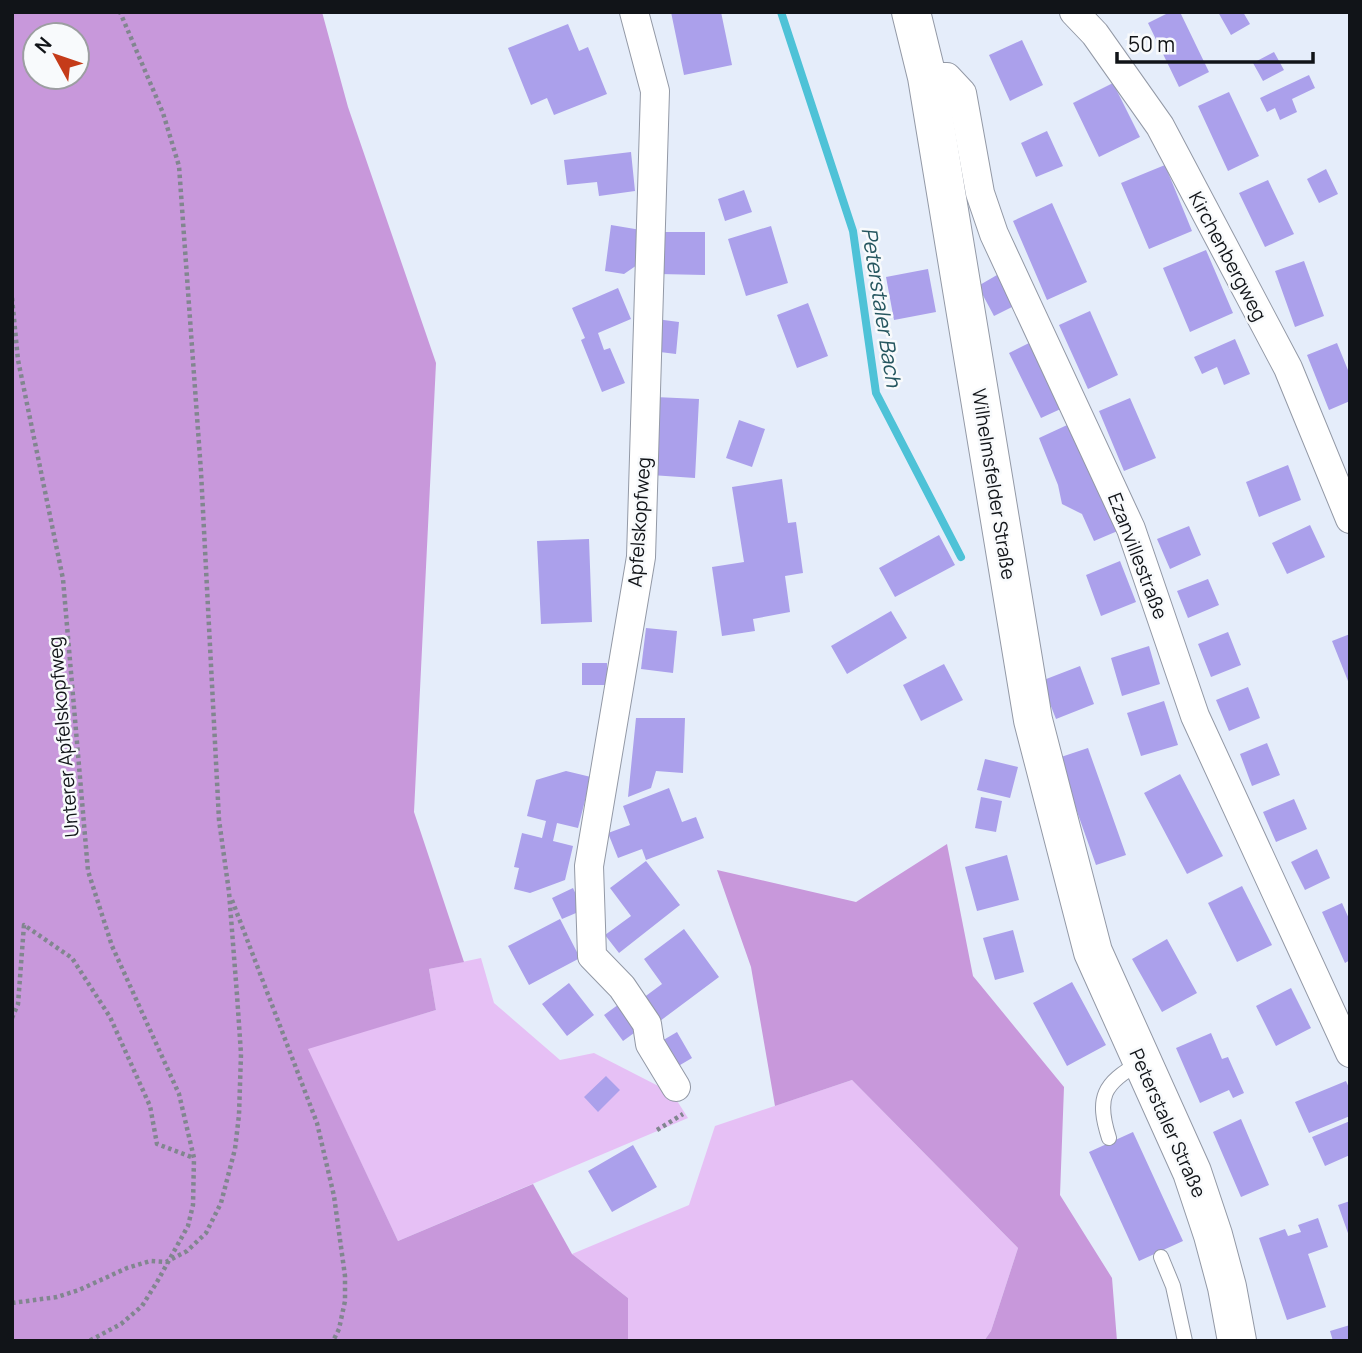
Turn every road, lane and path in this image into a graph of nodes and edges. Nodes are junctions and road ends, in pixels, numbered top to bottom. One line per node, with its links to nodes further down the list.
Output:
1 (120, 12): 8 (path)
2 (635, 12): 13 (street, Apfelskopfweg)
3 (911, 12): 5 (main road, Wilhelmsfelder Straße)
4 (1074, 12): 7 (street, Kirchenbergweg)
5 (927, 76): 9 (main road, Wilhelmsfelder Straße); 11 (street, Ezanvillestraße)
6 (12, 298): 15 (path, Unterer Apfelskopfweg)
7 (1350, 519)
8 (229, 892): 17 (path); 20 (path)
9 (1093, 951): 12 (main road, Peterstaler Straße)
10 (12, 1018): 15 (path)
11 (1350, 1053)
12 (1141, 1062): 14 (lane); 22 (main road, Peterstaler Straße)
13 (676, 1087)
14 (1109, 1138)
15 (194, 1158): 17 (path, Unterer Apfelskopfweg)
16 (1161, 1257): 21 (lane)
17 (166, 1262): 18 (path); 19 (path, Unterer Apfelskopfweg)
18 (12, 1303)
19 (89, 1341)
20 (333, 1341)
21 (1185, 1341)
22 (1237, 1341)

